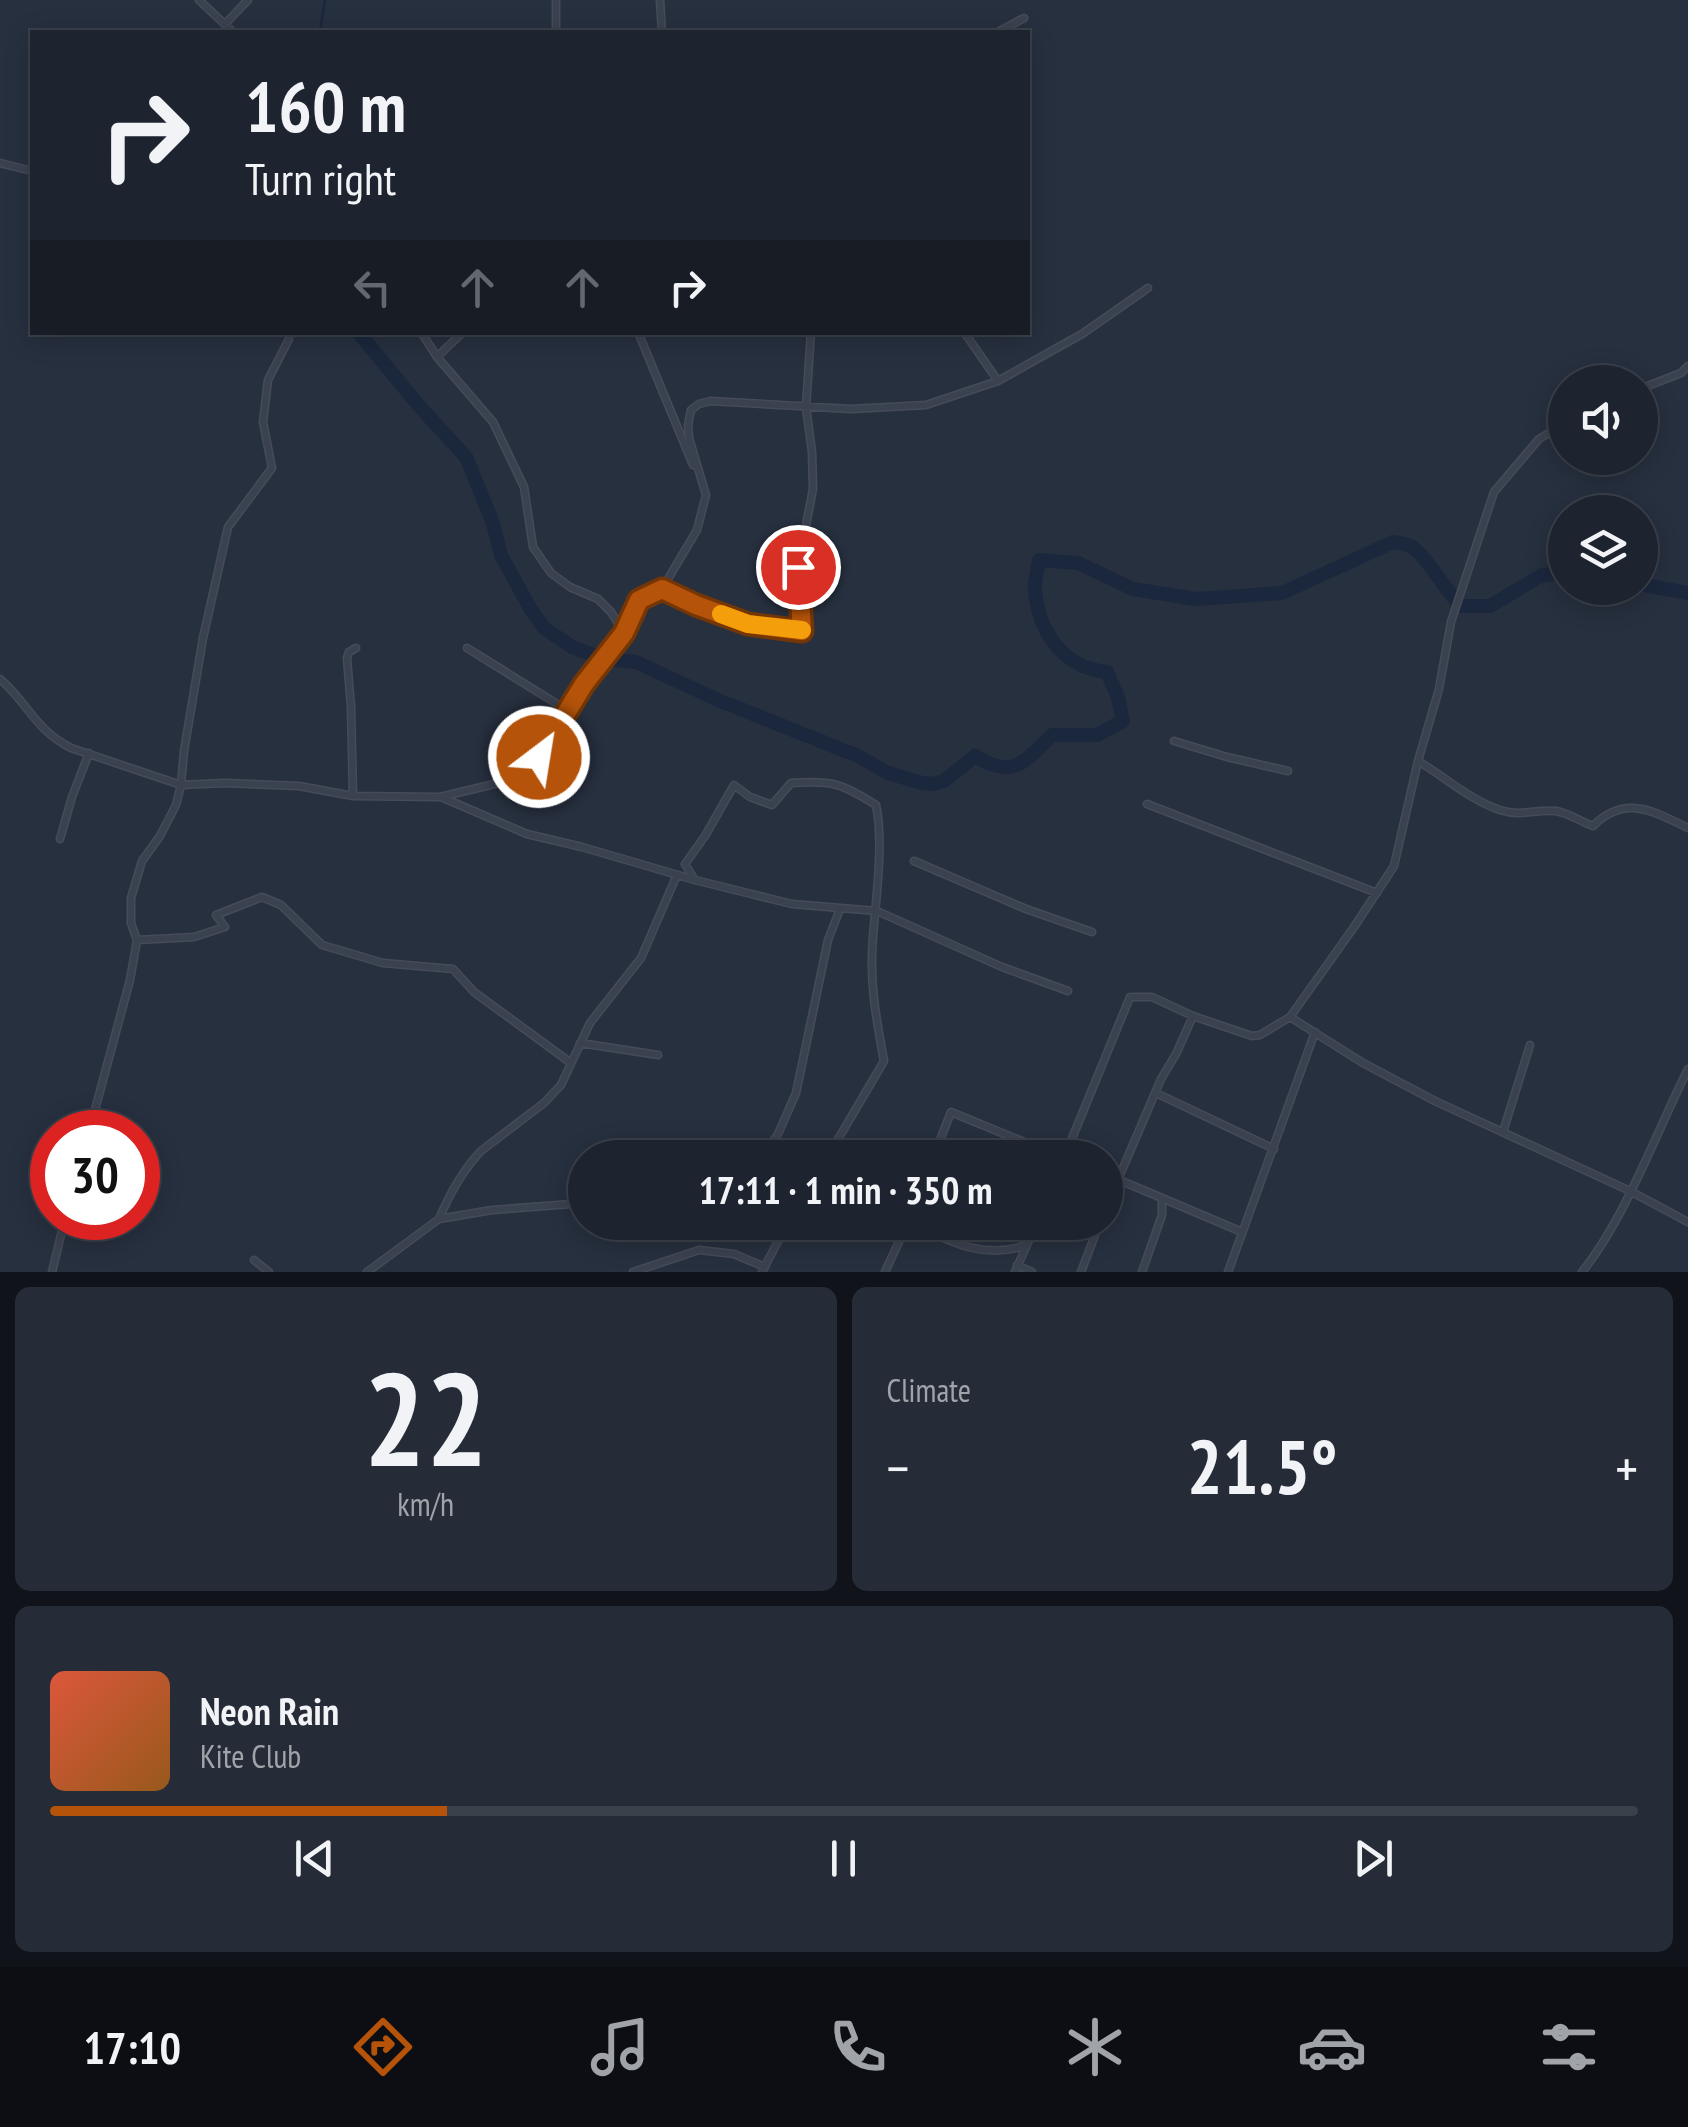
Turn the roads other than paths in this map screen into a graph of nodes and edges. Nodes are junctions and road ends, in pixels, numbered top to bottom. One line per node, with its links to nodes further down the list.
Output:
1 (199, 0): 6 (street)
2 (248, 0): 6 (street)
3 (556, 0): 8 (street)
4 (660, 0): 9 (street)
5 (1024, 18): 10 (street)
6 (225, 25): 7 (street)
7 (231, 30)
8 (556, 30)
9 (662, 30)
10 (1002, 30)
11 (0, 163): 12 (street)
12 (30, 170)
13 (1148, 288): 22 (street)
14 (423, 335): 20 (street)
15 (461, 335): 20 (street)
16 (639, 335): 26 (street)
17 (811, 335): 24 (street)
18 (966, 335): 22 (street)
19 (289, 339): 37 (street)
20 (437, 357): 28 (street)
21 (1688, 366): 23 (street)
22 (998, 381): 24 (street)
23 (1658, 383)
24 (806, 407): 26 (street); 27 (street)
25 (1548, 433): 35 (street)
26 (706, 495): 27 (street)
27 (662, 589): 28 (street)
28 (624, 633): 32 (street)
29 (356, 648): 38 (street)
30 (468, 648): 32 (street)
31 (0, 679): 34 (street)
32 (567, 710): 39 (street)
33 (1174, 741): 36 (street)
34 (89, 753): 37 (street); 42 (street)
35 (1418, 760): 41 (street); 46 (street)
36 (1288, 771)
37 (181, 785): 38 (street); 50 (street)
38 (353, 796): 39 (street)
39 (440, 797): 44 (street)
40 (1147, 804): 46 (street)
41 (1688, 828)
42 (60, 839)
43 (914, 861): 49 (street)
44 (678, 875): 45 (street); 55 (street)
45 (695, 880): 47 (street); 48 (street)
46 (1376, 894): 53 (street)
47 (840, 908): 48 (street); 63 (street)
48 (876, 912): 51 (street); 64 (street)
49 (1092, 932)
50 (137, 940): 58 (street); 61 (street)
51 (1068, 990)
52 (1193, 1016): 53 (street); 60 (street); 67 (street)
53 (1290, 1017): 54 (street)
54 (1314, 1032): 62 (street); 68 (street)
55 (580, 1043): 57 (street); 58 (street)
56 (1530, 1045): 62 (street)
57 (658, 1055)
58 (571, 1063): 74 (street)
59 (1688, 1069): 71 (street)
60 (1156, 1093): 68 (street); 69 (street)
61 (94, 1110)
62 (1503, 1132): 71 (street)
63 (774, 1140)
64 (837, 1140)
65 (940, 1140): 66 (street)
66 (1020, 1140)
67 (1071, 1140)
68 (1274, 1150): 76 (street)
69 (1123, 1166)
70 (1123, 1182): 72 (street)
71 (1630, 1191): 75 (street); 96 (street)
72 (1162, 1198): 76 (street); 94 (street)
73 (568, 1204): 74 (street)
74 (438, 1219): 89 (street)
75 (1688, 1222)
76 (1242, 1232): 95 (street)
77 (60, 1240): 87 (street)
78 (779, 1240): 85 (street)
79 (900, 1240): 91 (street)
80 (950, 1240): 83 (street)
81 (1028, 1240): 83 (street)
82 (1093, 1240): 93 (street)
83 (1026, 1245): 86 (street)
84 (254, 1260): 88 (street)
85 (764, 1269): 90 (street)
86 (1016, 1269): 92 (street)
87 (52, 1272)
88 (269, 1272)
89 (368, 1272)
90 (633, 1272)
91 (885, 1272)
92 (1032, 1272)
93 (1081, 1272)
94 (1142, 1272)
95 (1228, 1272)
96 (1582, 1272)

